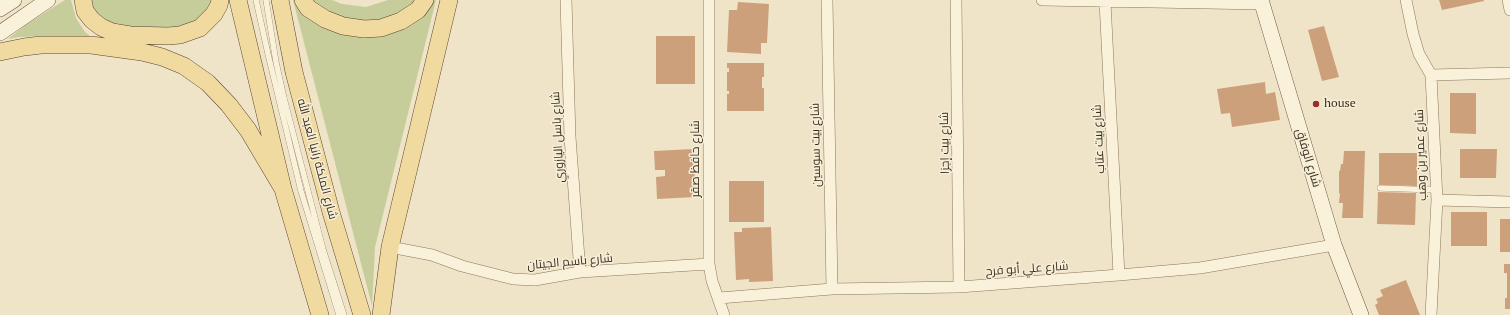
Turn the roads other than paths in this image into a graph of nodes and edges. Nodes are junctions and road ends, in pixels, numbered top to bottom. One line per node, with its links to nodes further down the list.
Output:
1 (14, 0): 21 (street)
2 (48, 0): 23 (street)
3 (83, 0): 4 (main road)
4 (220, 0)
5 (238, 0): 28 (main road)
6 (256, 0): 40 (lane)
7 (266, 0): 41 (lane)
8 (280, 0): 42 (main road, شارع الملكة رانيا العبد الله)
9 (303, 0): 10 (main road)
10 (425, 0)
11 (449, 0): 32 (main road)
12 (566, 0): 34 (street, شارع باسل اليازوري)
13 (709, 0): 33 (street, شارع حافظ صقر)
14 (827, 0): 37 (street, شارع بيت سوسين)
15 (956, 0): 36 (street, شارع بيت إجزا)
16 (1042, 0): 19 (street)
17 (1406, 0): 26 (street, شارع عمير بن وهب)
18 (1508, 0): 22 (street)
19 (1105, 2): 20 (street); 35 (street, شارع بيت عتاب)
20 (1262, 2): 31 (street, شارع الوفاق)
21 (0, 9)
22 (1510, 10)
23 (0, 33)
24 (0, 52): 28 (main road)
25 (1510, 73): 26 (street)
26 (1431, 75): 29 (street, شارع عمير بن وهب)
27 (1380, 188): 29 (lane)
28 (282, 189): 39 (main road)
29 (1436, 195): 30 (street); 46 (street, شارع عمير بن وهب)
30 (1510, 202)
31 (1334, 245): 35 (street, شارع علي أبو فرح); 45 (street, شارع الوفاق)
32 (390, 247): 34 (street, شارع باسم الجيتان); 43 (main road)
33 (709, 264): 34 (street, شارع باسم الجيتان); 38 (street, شارع حافظ صقر)
34 (580, 272)
35 (1119, 275): 36 (street, شارع علي أبو فرح)
36 (959, 287): 37 (street, شارع علي أبو فرح)
37 (832, 289): 38 (street, شارع علي أبو فرح)
38 (719, 298): 44 (street, شارع حافظ صقر)
39 (320, 315)
40 (339, 315)
41 (344, 315)
42 (362, 315)
43 (381, 315)
44 (724, 315)
45 (1361, 315)
46 (1431, 315)

